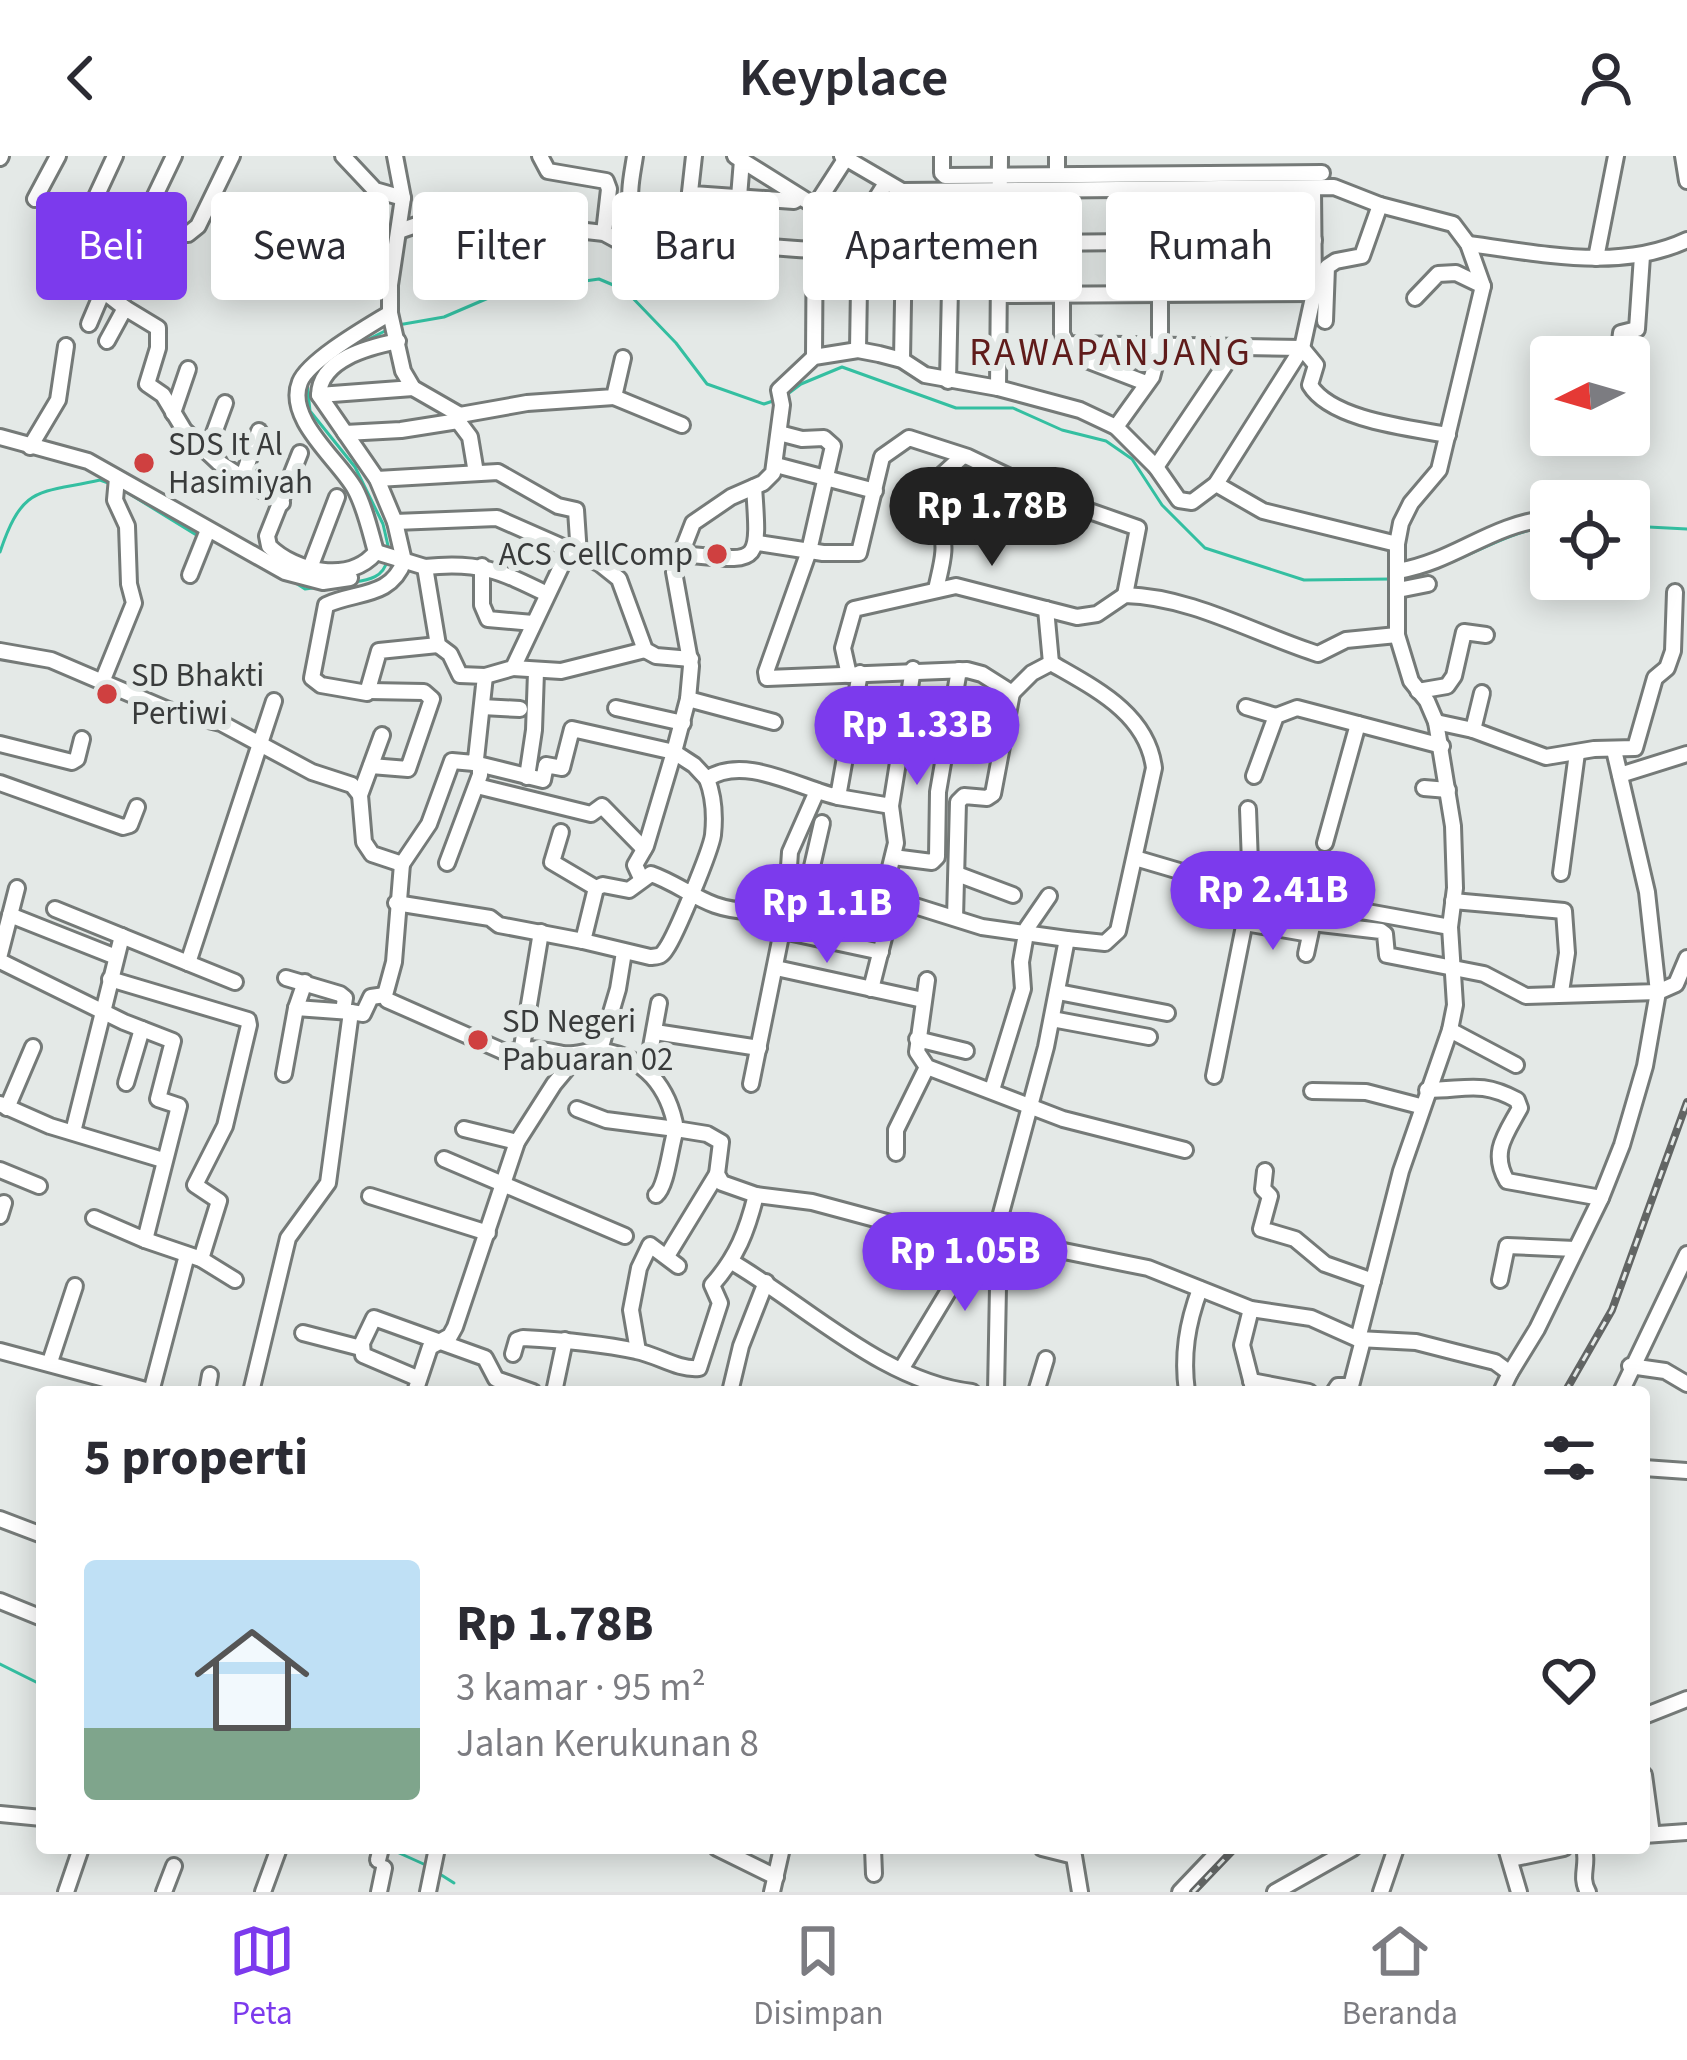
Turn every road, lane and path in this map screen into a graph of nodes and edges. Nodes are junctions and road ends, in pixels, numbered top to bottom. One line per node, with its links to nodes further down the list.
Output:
1 (58, 156): 41 (street)
2 (115, 156): 32 (street)
3 (174, 156): 33 (street)
4 (232, 156): 46 (street)
5 (343, 156): 39 (street)
6 (395, 156): 39 (street)
7 (540, 156): 47 (street)
8 (635, 156): 51 (street)
9 (694, 156): 34 (street)
10 (942, 156): 28 (street)
11 (1000, 156): 28 (street)
12 (1057, 156): 25 (street)
13 (1108, 156): 23 (street)
14 (1154, 156): 24 (street)
15 (1322, 156): 21 (street)
16 (1616, 156): 53 (street)
17 (1683, 156): 26 (street)
18 (844, 157): 27 (street); 36 (street)
19 (738, 158): 35 (street); 40 (street)
20 (1258, 163): 21 (street); 22 (street)
21 (1312, 167): 29 (street)
22 (1213, 172): 24 (street); 30 (street); 31 (street)
23 (1108, 173): 24 (street); 25 (street)
24 (1155, 173)
25 (1057, 175): 28 (street)
26 (1687, 181)
27 (886, 183): 28 (street); 37 (street)
28 (1000, 185): 30 (street); 38 (street)
29 (1334, 187): 31 (street); 44 (street)
30 (1160, 190)
31 (1313, 190)
32 (98, 192)
33 (157, 192)
34 (690, 192)
35 (739, 192)
36 (823, 192)
37 (880, 192)
38 (1000, 192)
39 (403, 198): 45 (street)
40 (800, 198): 42 (street); 43 (street)
41 (35, 199)
42 (803, 200)
43 (779, 201)
44 (1380, 205): 50 (street); 67 (street)
45 (399, 231): 47 (street); 69 (street)
46 (187, 232)
47 (604, 233): 48 (street)
48 (612, 237)
49 (1687, 241): 52 (street)
50 (1468, 244): 53 (street); 54 (street)
51 (803, 249)
52 (1642, 256): 53 (street); 70 (street)
53 (1596, 258)
54 (1483, 286): 55 (street); 96 (street)
55 (1415, 298)
56 (99, 300): 68 (street)
57 (115, 300): 66 (street)
58 (814, 300): 78 (street)
59 (858, 300): 77 (street)
60 (903, 300): 80 (street)
61 (950, 300): 82 (street)
62 (1000, 300): 85 (street)
63 (1062, 300): 72 (street)
64 (1159, 300): 74 (street)
65 (1312, 300): 76 (street)
66 (125, 308): 71 (street); 89 (street)
67 (1325, 321)
68 (89, 324)
69 (394, 326): 84 (street); 86 (street); 124 (street)
70 (1621, 336)
71 (107, 341)
72 (1074, 345): 74 (street); 83 (street)
73 (66, 346): 98 (street)
74 (1160, 346): 75 (street); 83 (street)
75 (1237, 347): 76 (street); 103 (street)
76 (1302, 348): 96 (street); 109 (street)
77 (858, 350): 78 (street); 80 (street)
78 (814, 357): 95 (street)
79 (623, 358): 87 (street)
80 (902, 360): 82 (street)
81 (188, 369): 89 (street)
82 (948, 381): 85 (street)
83 (1146, 382): 92 (street)
84 (413, 388): 86 (street); 90 (street)
85 (998, 388): 92 (street)
86 (319, 395): 94 (street)
87 (614, 397): 90 (street); 91 (street)
88 (225, 403): 99 (street)
89 (173, 413): 99 (street)
90 (459, 418): 94 (street); 104 (street)
91 (682, 424)
92 (1116, 427): 103 (street)
93 (259, 431): 106 (street)
94 (345, 433): 107 (street)
95 (779, 434): 102 (street); 105 (street)
96 (1448, 435): 120 (street)
97 (0, 437): 98 (street)
98 (30, 447): 108 (street)
99 (207, 452): 106 (street)
100 (300, 453): 114 (street)
101 (963, 456): 111 (street); 113 (street); 118 (street)
102 (776, 465): 105 (street); 110 (street)
103 (1156, 466): 109 (street)
104 (476, 473): 107 (street); 122 (street)
105 (826, 477): 111 (street); 121 (street)
106 (242, 479): 114 (street)
107 (376, 479): 115 (street)
108 (116, 483): 117 (street); 152 (street)
109 (1216, 484): 120 (street)
110 (754, 487): 119 (street); 123 (street)
111 (875, 491): 121 (street)
112 (337, 497): 128 (street)
113 (1058, 500): 118 (street); 135 (street)
114 (282, 503): 128 (street)
115 (395, 522): 122 (street); 125 (street)
116 (1530, 522): 130 (street)
117 (207, 534): 124 (street); 129 (street)
118 (942, 535): 132 (street)
119 (758, 543): 121 (street); 123 (street)
120 (1397, 544): 130 (street)
121 (809, 551): 150 (street)
122 (574, 553): 134 (street); 141 (street)
123 (680, 554): 143 (street)
124 (376, 555): 125 (street); 128 (street)
125 (402, 560): 127 (street); 153 (street)
126 (482, 566): 127 (street); 134 (street); 137 (street)
127 (425, 567): 140 (street)
128 (310, 568)
129 (190, 575)
130 (1398, 580): 131 (street); 138 (street)
131 (1428, 584)
132 (936, 590): 136 (street); 150 (street)
133 (1675, 592): 174 (street)
134 (547, 594): 137 (street)
135 (1125, 595): 136 (street); 138 (street)
136 (1046, 609): 144 (street)
137 (533, 623): 146 (street)
138 (1397, 635): 154 (street)
139 (1486, 635): 154 (street)
140 (438, 645): 151 (street); 153 (street)
141 (645, 650): 143 (street); 149 (street)
142 (2, 651): 145 (street); 152 (street)
143 (691, 659): 157 (street)
144 (1051, 663): 155 (street); 199 (street)
145 (0, 668)
146 (513, 668): 149 (street); 151 (street)
147 (913, 669): 148 (street); 150 (street); 191 (street)
148 (959, 670): 155 (street); 198 (street)
149 (536, 672): 182 (street)
150 (855, 674): 190 (street)
151 (485, 676): 160 (street)
152 (102, 682): 171 (street)
153 (369, 691): 179 (street)
154 (1418, 691): 165 (street)
155 (1012, 693): 203 (street)
156 (1482, 693): 168 (street)
157 (688, 699): 164 (street); 166 (street)
158 (274, 701): 171 (street)
159 (1246, 706): 163 (street)
160 (482, 707): 162 (street); 178 (street)
161 (616, 708): 166 (street)
162 (517, 709)
163 (1276, 716): 167 (street); 181 (street)
164 (774, 722)
165 (1436, 722): 168 (street); 173 (street)
166 (683, 723): 175 (street)
167 (1358, 724): 173 (street); 196 (street)
168 (1473, 730): 176 (street)
169 (382, 735): 179 (street)
170 (82, 739): 172 (street)
171 (259, 743): 189 (street); 238 (street)
172 (0, 744)
173 (1442, 746): 187 (street)
174 (1614, 750): 176 (street); 180 (street)
175 (674, 752): 182 (street); 183 (street); 197 (street)
176 (1577, 753): 202 (street)
177 (1687, 754): 180 (street)
178 (477, 764): 182 (street); 185 (street); 201 (street)
179 (371, 766): 189 (street)
180 (1620, 775): 250 (street)
181 (1254, 776)
182 (527, 777)
183 (707, 779): 188 (street); 211 (street)
184 (0, 783): 192 (street)
185 (477, 786): 197 (street); 200 (street)
186 (1424, 788): 187 (street)
187 (1448, 790): 216 (street)
188 (817, 791): 190 (street); 206 (street)
189 (360, 795): 201 (street)
190 (838, 797): 191 (street)
191 (891, 806): 198 (street)
192 (137, 807)
193 (1248, 808): 210 (street)
194 (823, 823): 207 (street)
195 (561, 832): 209 (street)
196 (1325, 843)
197 (644, 849): 204 (street)
198 (893, 857): 213 (street)
199 (1136, 858): 205 (street); 230 (street)
200 (447, 863)
201 (402, 864): 217 (street)
202 (1561, 873)
203 (957, 874): 212 (street); 222 (street)
204 (641, 878): 209 (street); 211 (street)
205 (1203, 878)
206 (786, 882): 207 (street); 220 (street)
207 (808, 884): 213 (street)
208 (17, 888): 221 (street)
209 (596, 888): 231 (street)
210 (1252, 891): 218 (street); 223 (street)
211 (690, 892): 220 (street); 232 (street)
212 (1013, 895)
213 (884, 896): 215 (street)
214 (1049, 896): 228 (street)
215 (900, 900): 222 (street); 233 (street)
216 (1453, 901): 224 (street); 249 (street)
217 (396, 903): 227 (street); 251 (street)
218 (1314, 903): 224 (street); 225 (street)
219 (55, 909): 229 (street)
220 (786, 911): 226 (street)
221 (10, 915): 235 (street); 236 (street)
222 (955, 918): 228 (street)
223 (1245, 923): 225 (street); 274 (street)
224 (1450, 927): 240 (street)
225 (1311, 928): 234 (street); 240 (street)
226 (782, 931): 233 (street); 239 (street)
227 (541, 932): 231 (street); 265 (street)
228 (1024, 935): 230 (street); 277 (street)
229 (122, 936): 235 (street); 238 (street)
230 (1067, 939): 248 (street)
231 (583, 941): 232 (street)
232 (624, 952): 267 (street)
233 (881, 952): 247 (street)
234 (1306, 954)
235 (116, 957): 242 (street)
236 (0, 958): 256 (street)
237 (1687, 958): 246 (street)
238 (188, 963): 244 (street)
239 (776, 968): 247 (street); 266 (street)
240 (1454, 969): 249 (street); 260 (street)
241 (286, 978): 245 (street)
242 (110, 979): 256 (street); 308 (street)
243 (927, 980): 252 (street)
244 (235, 982)
245 (305, 982): 254 (street); 255 (street)
246 (1681, 985): 250 (street)
247 (871, 989): 252 (street)
248 (1058, 992): 257 (street); 258 (street)
249 (1561, 992): 250 (street)
250 (1658, 992): 300 (street)
251 (385, 995): 255 (street); 265 (street)
252 (923, 1000): 263 (street)
253 (659, 1003): 261 (street)
254 (296, 1008): 255 (street); 273 (street)
255 (347, 1011): 341 (street)
256 (101, 1012): 259 (street); 286 (street)
257 (1167, 1012)
258 (1052, 1019): 262 (street); 280 (street)
259 (142, 1029): 275 (street); 291 (street)
260 (1450, 1030): 270 (street); 278 (street)
261 (655, 1031): 266 (street); 272 (street)
262 (1149, 1037)
263 (917, 1040): 268 (street); 271 (street)
264 (33, 1047): 281 (street)
265 (522, 1047): 269 (street)
266 (759, 1048): 276 (street)
267 (600, 1050): 269 (street); 272 (street)
268 (966, 1051)
269 (579, 1054): 287 (street)
270 (1516, 1065)
271 (927, 1067): 277 (street); 289 (street)
272 (647, 1069): 285 (street)
273 (284, 1074)
274 (1214, 1076)
275 (126, 1084)
276 (752, 1084)
277 (992, 1090): 280 (street)
278 (1427, 1090): 282 (street); 300 (street)
279 (1312, 1091): 282 (street)
280 (1031, 1104): 288 (street); 306 (street)
281 (3, 1106): 286 (street)
282 (1420, 1106): 313 (street)
283 (577, 1109): 285 (street)
284 (464, 1129): 287 (street)
285 (676, 1129): 294 (street); 297 (street)
286 (73, 1132): 291 (street)
287 (517, 1142): 295 (street)
288 (1185, 1150)
289 (896, 1153)
290 (444, 1159): 295 (street)
291 (164, 1160): 304 (street)
292 (0, 1170): 296 (street)
293 (1265, 1171): 313 (street)
294 (717, 1174): 298 (street); 324 (street)
295 (504, 1185): 302 (street); 303 (street)
296 (39, 1186)
297 (656, 1195)
298 (756, 1195): 305 (street); 310 (street)
299 (370, 1196): 302 (street)
300 (1601, 1198): 307 (street)
301 (94, 1218): 304 (street)
302 (488, 1233): 321 (street)
303 (625, 1236)
304 (145, 1240): 308 (street)
305 (968, 1241): 306 (street); 330 (street)
306 (999, 1243): 316 (street); 346 (street)
307 (1575, 1249): 312 (street); 333 (street)
308 (194, 1257): 311 (street); 339 (street)
309 (1686, 1257): 329 (street)
310 (732, 1262): 314 (street); 326 (street)
311 (235, 1280)
312 (1501, 1280)
313 (1373, 1281): 319 (street)
314 (766, 1282): 330 (street); 331 (street)
315 (75, 1286): 328 (street)
316 (1200, 1289): 317 (street); 348 (street)
317 (1251, 1309): 319 (street); 349 (street)
318 (303, 1333): 322 (street)
319 (1360, 1339): 333 (street); 350 (street)
320 (565, 1340): 324 (street); 325 (street); 343 (street)
321 (435, 1342): 322 (street); 336 (street); 342 (street)
322 (361, 1348): 336 (street)
323 (0, 1351): 328 (street)
324 (638, 1351): 326 (street)
325 (513, 1354)
326 (704, 1357): 331 (street)
327 (1046, 1359): 347 (street)
328 (50, 1362): 332 (street)
329 (1630, 1366): 335 (street); 352 (street)
330 (902, 1367): 345 (street)
331 (735, 1368): 344 (street)
332 (88, 1373): 337 (street); 338 (street)
333 (1510, 1373): 351 (street)
334 (210, 1375): 340 (street)
335 (1687, 1384)
336 (416, 1385)
337 (85, 1386)
338 (132, 1386)
339 (154, 1386)
340 (208, 1386)
341 (252, 1386)
342 (513, 1386)
343 (555, 1386)
344 (731, 1386)
345 (941, 1386)
346 (996, 1386)
347 (1038, 1386)
348 (1187, 1386)
349 (1252, 1386)
350 (1352, 1386)
351 (1505, 1386)
352 (1623, 1386)
353 (1650, 1468): 354 (street)
354 (1687, 1471)
355 (0, 1519): 356 (street)
356 (36, 1533)
357 (0, 1601): 358 (street)
358 (36, 1616)
359 (1687, 1699): 360 (street)
360 (1650, 1714)
361 (0, 1814): 362 (street)
362 (36, 1817)
363 (1687, 1832): 364 (street)
364 (1650, 1834)
365 (79, 1854): 384 (street)
366 (277, 1854): 385 (street)
367 (726, 1854): 381 (street)
368 (781, 1854): 381 (street)
369 (873, 1854): 379 (street)
370 (1066, 1854): 387 (street)
371 (1216, 1854): 388 (street)
372 (1343, 1854): 382 (street)
373 (1394, 1854): 389 (street)
374 (1509, 1854): 390 (street)
375 (1586, 1854): 391 (street)
376 (437, 1855): 380 (street)
377 (381, 1857): 386 (street)
378 (174, 1866): 383 (street)
379 (874, 1874)
380 (431, 1885)
381 (774, 1885)
382 (1285, 1890)
383 (170, 1891)
384 (66, 1892)
385 (263, 1892)
386 (379, 1892)
387 (1080, 1892)
388 (1180, 1892)
389 (1381, 1892)
390 (1519, 1892)
391 (1588, 1892)

